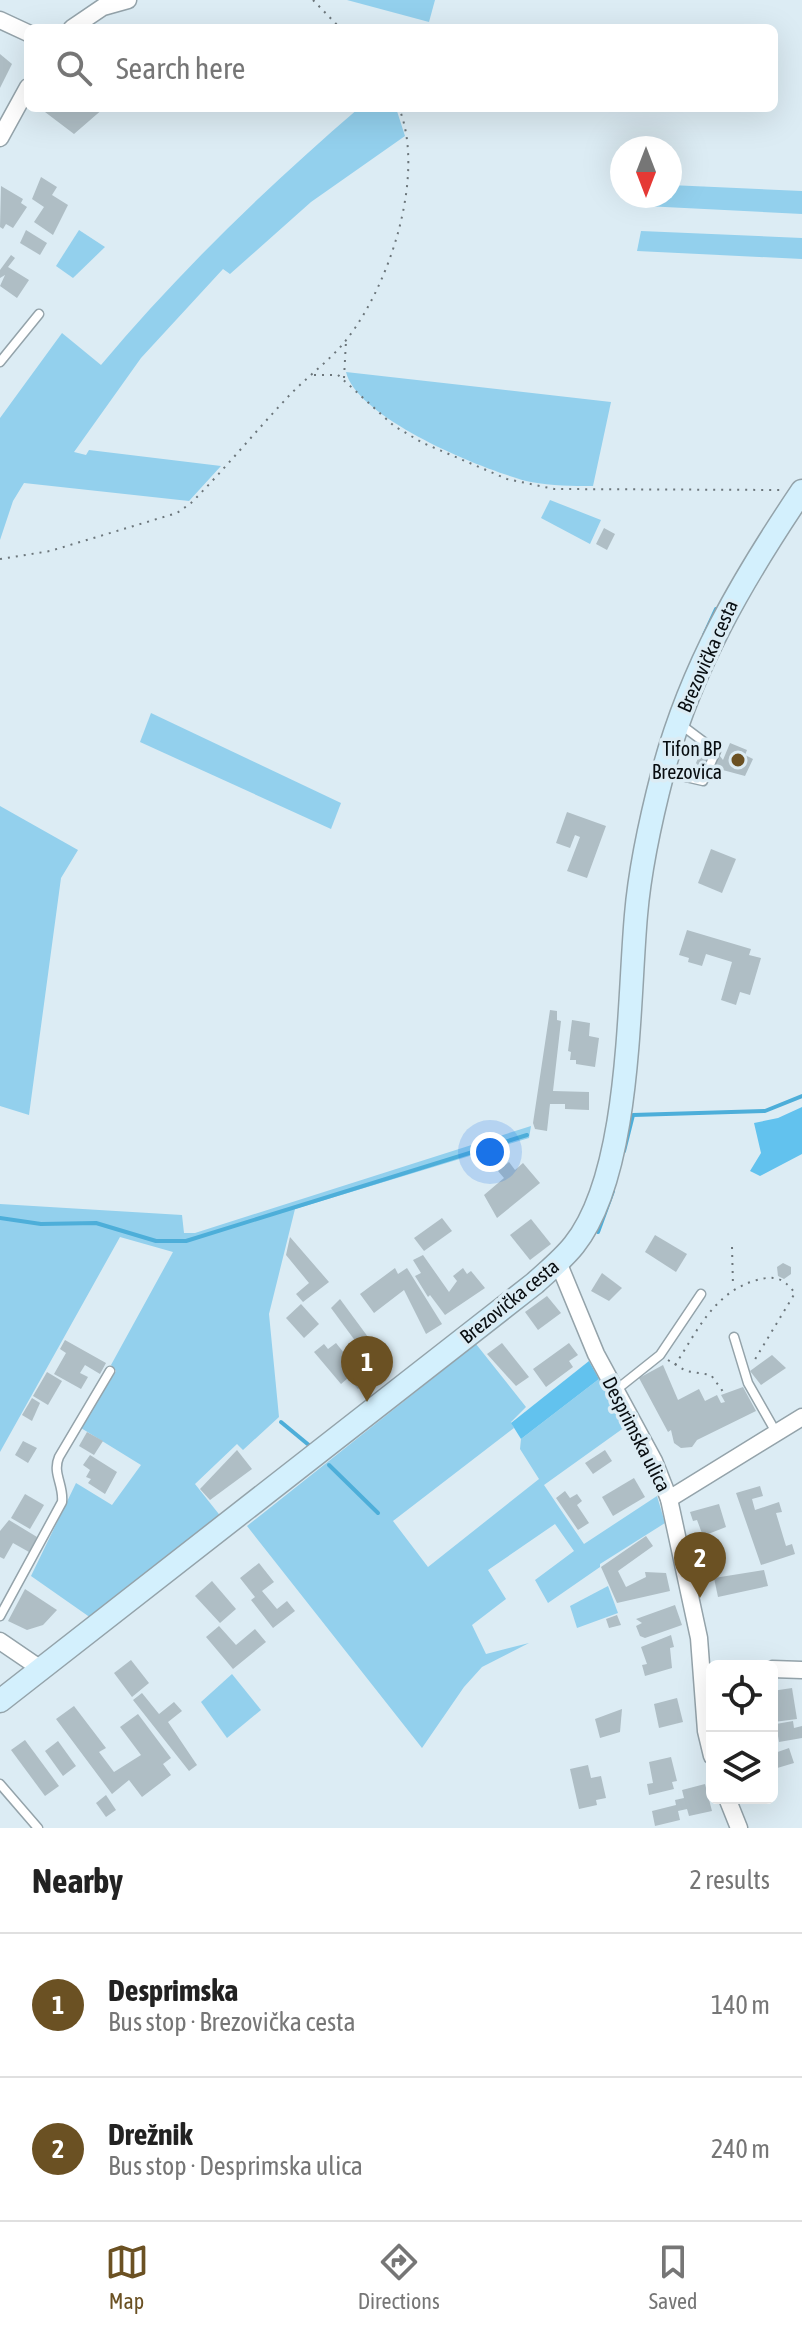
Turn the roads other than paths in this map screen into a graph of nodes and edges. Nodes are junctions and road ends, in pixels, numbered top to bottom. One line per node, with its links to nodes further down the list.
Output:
1 (128, 0): 3 (street)
2 (0, 20): 4 (street)
3 (78, 24)
4 (24, 31)
5 (24, 94): 6 (street)
6 (0, 138)
7 (39, 314): 8 (lane)
8 (0, 362)
9 (800, 494): 10 (main road, Brezovička cesta)
10 (678, 722): 11 (main road, Brezovička cesta); 11 (lane)
11 (663, 771): 12 (main road, Brezovička cesta)
12 (558, 1262): 16 (street, Desprimska ulica); 23 (main road, Brezovička cesta)
13 (701, 1294): 16 (lane)
14 (734, 1337): 18 (lane)
15 (110, 1371): 20 (lane)
16 (616, 1390): 19 (street, Desprimska ulica)
17 (802, 1417): 18 (street)
18 (777, 1434): 19 (street)
19 (669, 1499): 22 (street, Desprimska ulica)
20 (0, 1616)
21 (0, 1641): 23 (street)
22 (706, 1661)
23 (41, 1669): 26 (main road, Brezovička cesta)
24 (778, 1669): 25 (street)
25 (802, 1670)
26 (0, 1701)
27 (0, 1784): 29 (lane)
28 (729, 1804): 30 (street)
29 (38, 1828)
30 (739, 1828)

